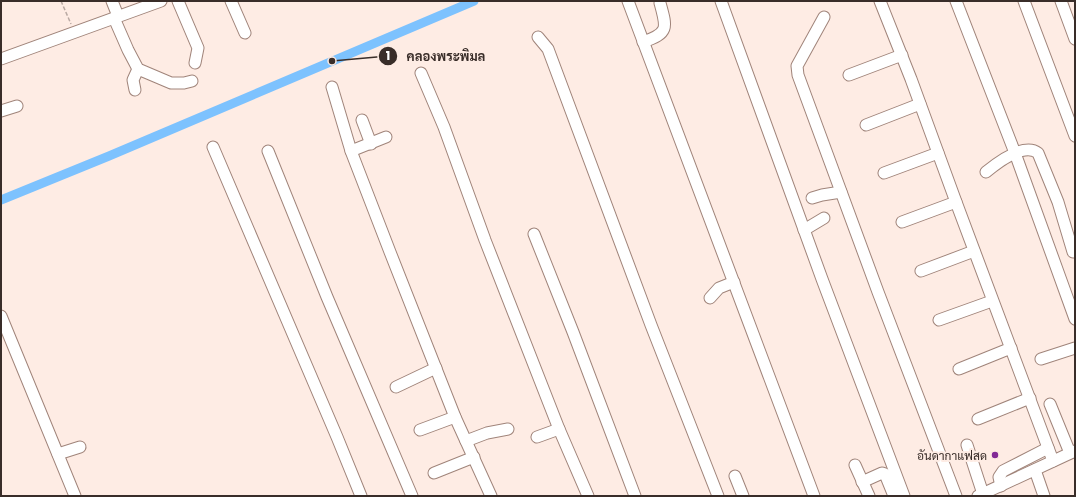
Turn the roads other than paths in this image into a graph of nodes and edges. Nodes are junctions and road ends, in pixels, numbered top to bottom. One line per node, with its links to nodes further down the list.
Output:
1 (112, 1): 12 (street)
2 (161, 1): 12 (street)
3 (178, 1): 20 (street)
4 (231, 1): 14 (street)
5 (628, 1): 17 (street)
6 (721, 1): 47 (street)
7 (880, 1): 18 (street)
8 (956, 1): 39 (street)
9 (1024, 1): 32 (street)
10 (1061, 1): 16 (street)
11 (660, 3): 17 (street)
12 (116, 17): 19 (street); 21 (street)
13 (824, 17): 42 (street)
14 (245, 33)
15 (538, 37): 93 (street)
16 (1075, 39)
17 (643, 42): 52 (street)
18 (902, 55): 23 (street); 27 (street)
19 (1, 59)
20 (195, 63)
21 (138, 69): 24 (street); 26 (street)
22 (421, 73): 69 (street)
23 (849, 75)
24 (192, 81)
25 (332, 87): 37 (street)
26 (135, 90)
27 (920, 104): 31 (street); 38 (street)
28 (17, 106): 29 (street)
29 (1, 111)
30 (362, 120): 34 (street)
31 (866, 125)
32 (1075, 136)
33 (386, 138): 34 (street)
34 (371, 144): 37 (street)
35 (213, 147): 88 (street)
36 (268, 151): 89 (street)
37 (351, 151): 61 (street)
38 (938, 153): 41 (street); 44 (street)
39 (1014, 153): 40 (street); 50 (street); 56 (street)
40 (986, 172)
41 (884, 173)
42 (841, 192): 43 (street); 99 (street)
43 (812, 198)
44 (956, 202): 46 (street); 49 (street)
45 (824, 218): 47 (street)
46 (902, 222)
47 (804, 230): 98 (street)
48 (534, 234): 92 (street)
49 (974, 251): 51 (street); 54 (street)
50 (1073, 252)
51 (921, 271)
52 (734, 282): 53 (street); 95 (street)
53 (710, 298)
54 (992, 301): 57 (street); 58 (street)
55 (1, 316): 77 (street)
56 (1075, 319)
57 (939, 320)
58 (1011, 348): 62 (street); 64 (street)
59 (1075, 348): 60 (street)
60 (1041, 359)
61 (436, 368): 63 (street); 66 (street)
62 (959, 369)
63 (396, 388)
64 (1030, 398): 67 (street); 75 (street)
65 (1050, 404): 76 (street)
66 (455, 417): 70 (street); 72 (street)
67 (978, 419)
68 (508, 429): 72 (street)
69 (560, 429): 71 (street); 91 (street)
70 (420, 430)
71 (537, 437)
72 (466, 441): 78 (street)
73 (967, 445): 86 (street)
74 (80, 447): 77 (street)
75 (1048, 448): 79 (street); 85 (street)
76 (1073, 452): 79 (street)
77 (58, 454): 87 (street)
78 (474, 457): 82 (street); 90 (street)
79 (1053, 461): 81 (street)
80 (855, 465): 84 (street)
81 (1035, 470): 85 (street); 100 (street)
82 (434, 473)
83 (735, 476): 94 (street)
84 (862, 482): 96 (street); 97 (street)
85 (1001, 486): 86 (street)
86 (980, 495)
87 (75, 496)
88 (361, 496)
89 (412, 496)
90 (491, 496)
91 (588, 496)
92 (635, 496)
93 (718, 496)
94 (743, 496)
95 (814, 496)
96 (869, 496)
97 (894, 496)
98 (904, 496)
99 (956, 496)
100 (1044, 496)

